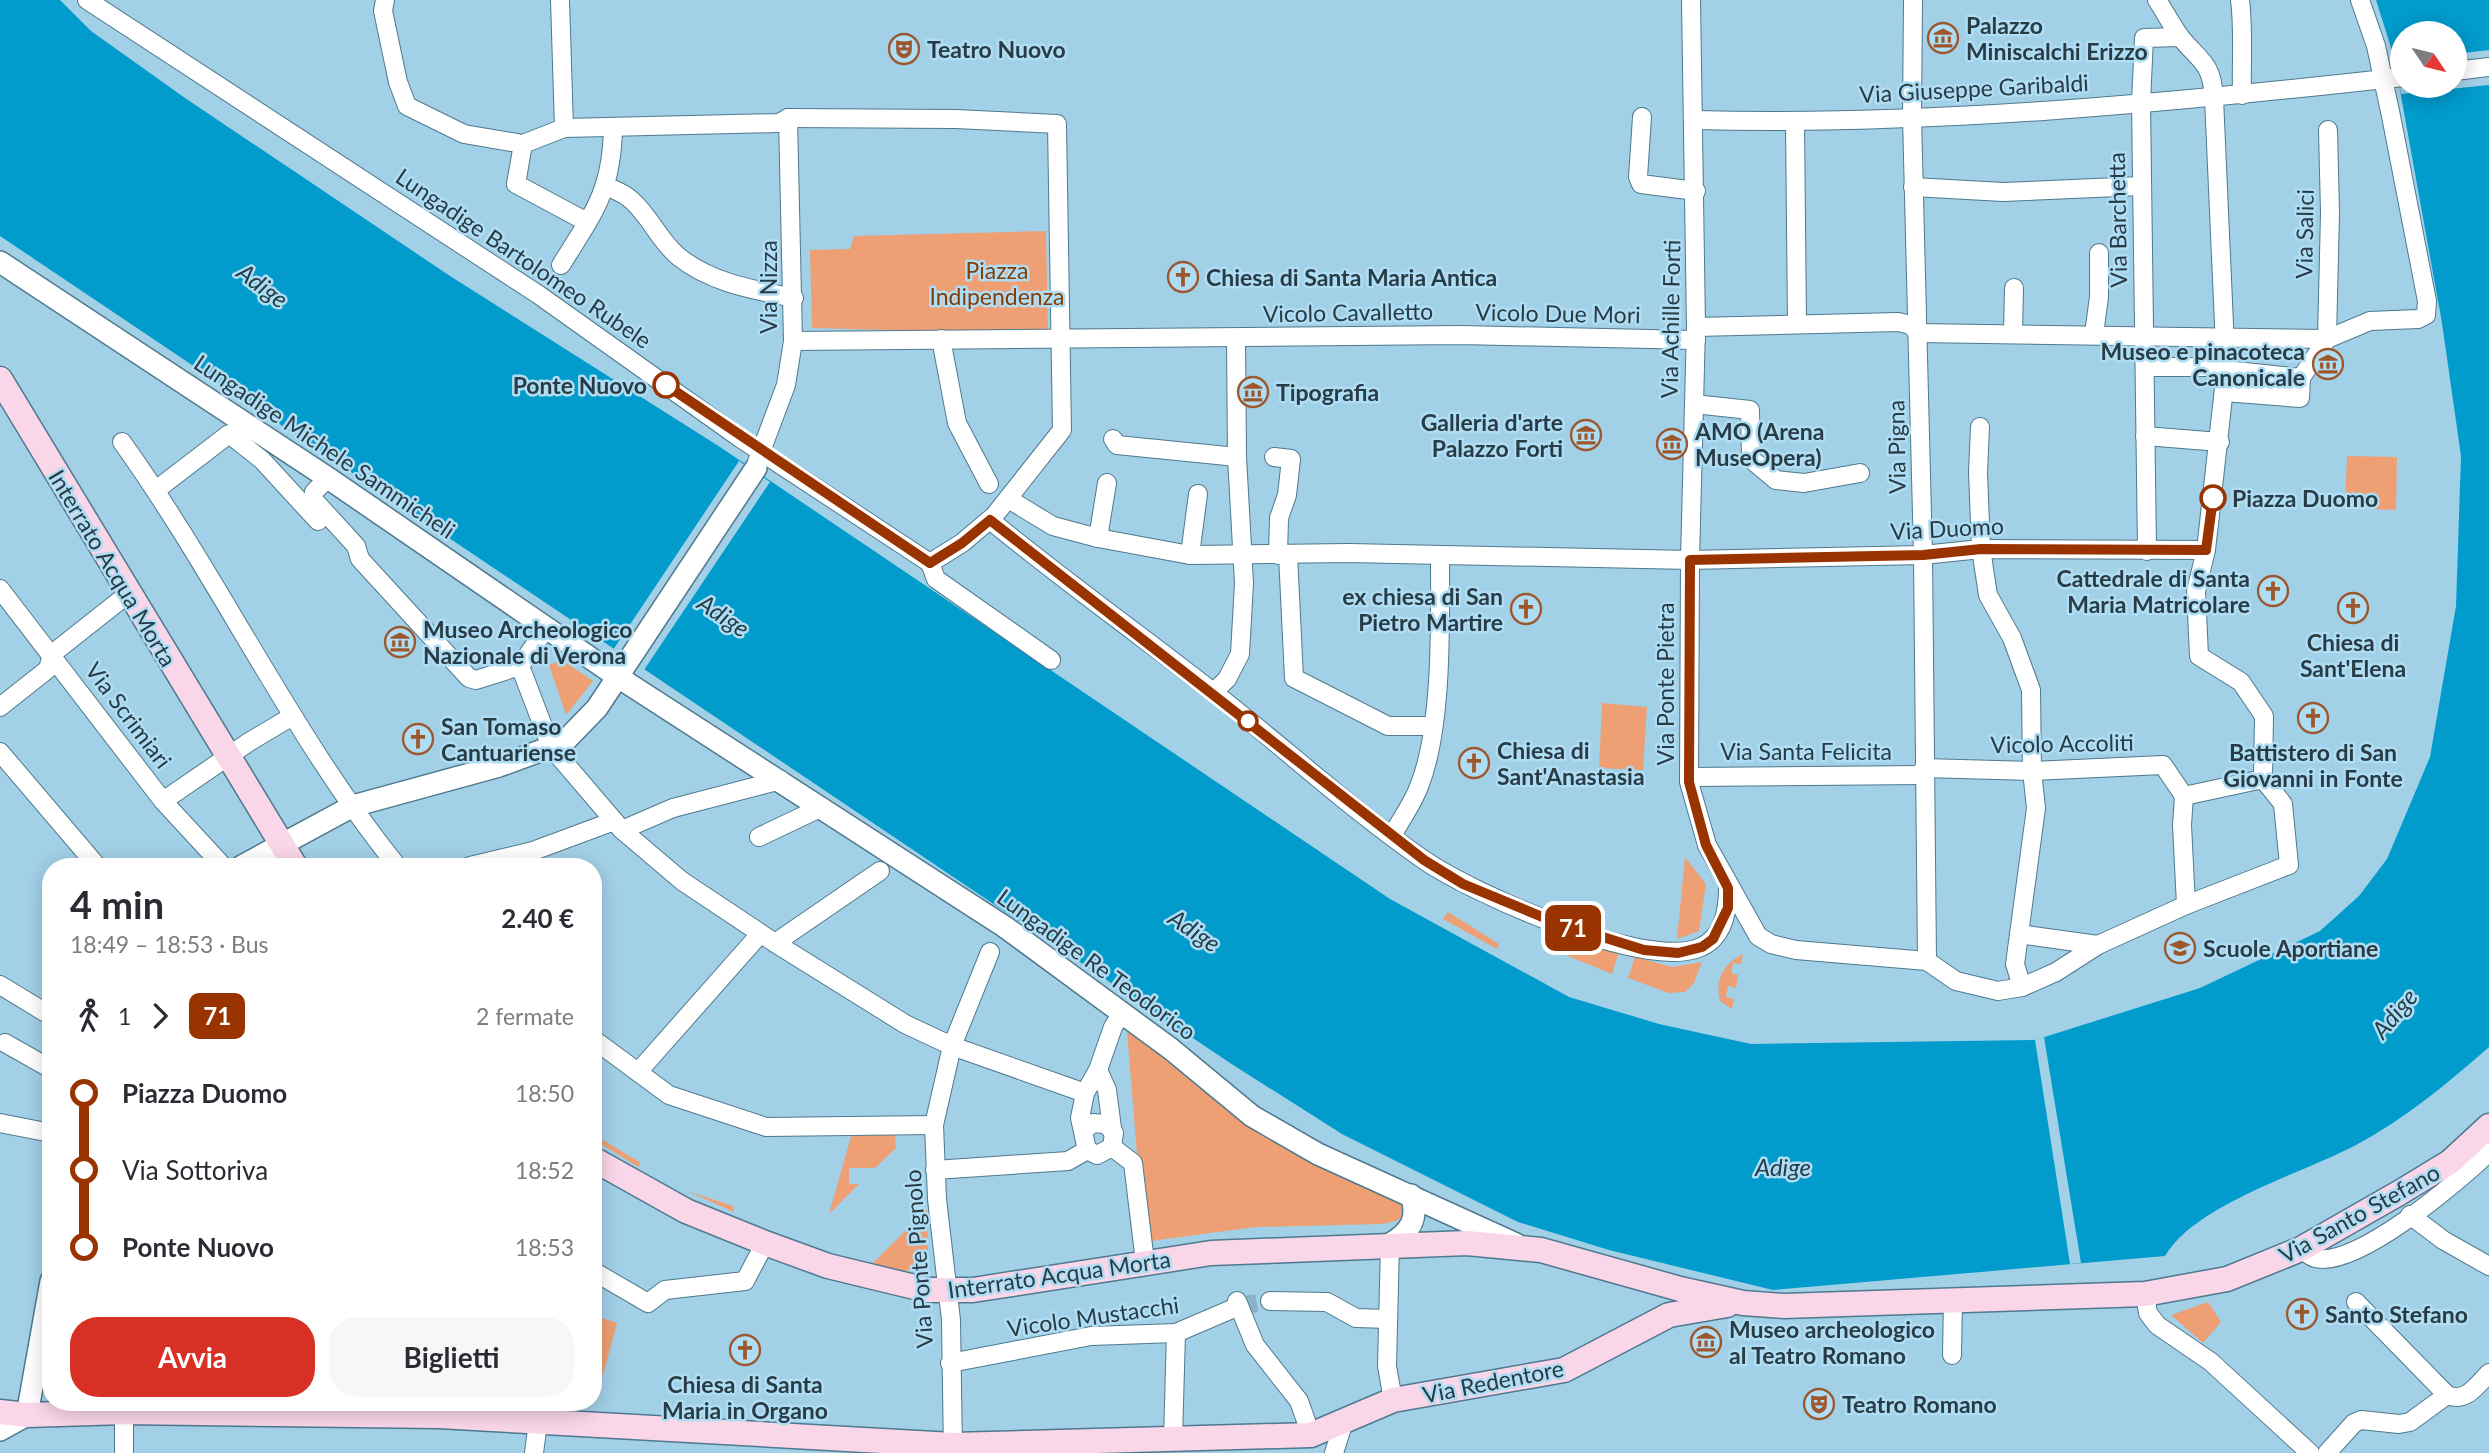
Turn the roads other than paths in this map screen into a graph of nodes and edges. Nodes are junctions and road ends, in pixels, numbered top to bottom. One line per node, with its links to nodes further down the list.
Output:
1 (87, 0): 63 (street, Lungadige Bartolomeo Rubele)
2 (385, 0): 26 (street)
3 (560, 0): 24 (street)
4 (1691, 0): 21 (street, Via Achille Forti)
5 (1913, 0): 19 (street, Via Pigna)
6 (2157, 0): 9 (street)
7 (2240, 0): 14 (street)
8 (2360, 0): 12 (street)
9 (2180, 37): 15 (street); 17 (street, Via Barchetta)
10 (2489, 67): 11 (street)
11 (2468, 69)
12 (2390, 73)
13 (2390, 78): 14 (street, Via Giuseppe Garibaldi)
14 (2242, 95): 15 (street, Via Giuseppe Garibaldi)
15 (2214, 98): 17 (street, Via Giuseppe Garibaldi); 43 (street)
16 (2396, 98): 47 (street)
17 (2141, 102): 19 (street, Via Giuseppe Garibaldi); 28 (street, Via Barchetta)
18 (1642, 117): 30 (street)
19 (1912, 117): 22 (street, Via Giuseppe Garibaldi); 29 (street, Via Pigna)
20 (788, 118): 23 (street); 36 (street, Via Nizza); 48 (street)
21 (1695, 120): 22 (street, Via Giuseppe Garibaldi); 30 (street, Via Achille Forti)
22 (1795, 122): 37 (street)
23 (613, 127): 24 (street); 27 (street)
24 (564, 128): 26 (street)
25 (2328, 130): 47 (street, Via Salici)
26 (523, 144): 31 (street)
27 (607, 186): 31 (street); 36 (street)
28 (2141, 186): 29 (street); 44 (street, Via Barchetta)
29 (1913, 187): 38 (street, Via Pigna)
30 (1696, 191): 40 (street, Via Achille Forti)
31 (587, 222): 34 (street)
32 (2099, 253): 41 (street)
33 (0, 262): 65 (street, Lungadige Michele Sammicheli)
34 (561, 265)
35 (2014, 288): 39 (street)
36 (794, 298): 49 (street, Via Nizza)
37 (1797, 324): 38 (street, Vicolo Due Mori); 40 (street, Vicolo Due Mori)
38 (1918, 332): 39 (street, Vicolo Due Mori); 80 (street, Via Pigna)
39 (2013, 332): 41 (street, Vicolo Due Mori)
40 (1696, 333): 42 (street, Vicolo Due Mori); 55 (street, Via Achille Forti)
41 (2094, 334): 44 (street, Vicolo Due Mori)
42 (1461, 335): 45 (street, Vicolo Cavalletto)
43 (2224, 336): 44 (street, Vicolo Due Mori); 47 (street, Vicolo Due Mori); 51 (street)
44 (2143, 337): 50 (street, Via Barchetta)
45 (1236, 338): 48 (street, Vicolo Cavalletto); 61 (street)
46 (941, 339): 48 (street, Vicolo Cavalletto); 49 (street, Vicolo Cavalletto); 67 (street)
47 (2327, 339): 52 (street)
48 (1061, 340): 70 (street)
49 (793, 341): 63 (street, Via Nizza)
50 (2146, 367): 51 (street); 57 (street, Via Barchetta)
51 (2226, 369): 52 (street); 54 (street)
52 (2301, 378): 54 (street)
53 (0, 379): 85 (main road, Interrato Acqua Morta)
54 (2224, 392): 60 (street)
55 (1694, 404): 64 (street); 82 (street, Via Achille Forti)
56 (1980, 427): 73 (street)
57 (2145, 436): 60 (street); 75 (street, Via Barchetta)
58 (1113, 439): 61 (street)
59 (122, 442): 68 (street)
60 (2220, 442): 74 (street)
61 (1237, 457): 76 (street)
62 (1274, 457): 78 (street)
63 (758, 460): 83 (street, Lungadige Bartolomeo Rubele); 89 (street)
64 (1860, 473)
65 (328, 478): 81 (street); 86 (street, Lungadige Michele Sammicheli)
66 (1107, 483): 72 (street)
67 (989, 484)
68 (156, 490): 81 (street); 95 (street)
69 (1198, 494): 77 (street)
70 (1010, 499): 71 (street); 72 (street, Via Duomo)
71 (990, 520): 83 (street); 91 (street)
72 (1098, 538): 77 (street, Via Duomo)
73 (1981, 549): 75 (street, Via Duomo); 80 (street, Via Duomo); 101 (street)
74 (2206, 550): 75 (street, Via Duomo); 103 (street)
75 (2147, 551)
76 (1242, 554): 77 (street, Via Duomo); 78 (street, Via Duomo); 91 (street)
77 (1190, 555)
78 (1283, 555): 79 (street, Via Duomo); 96 (street)
79 (1440, 555): 82 (street, Via Duomo); 96 (street)
80 (1923, 555): 82 (street, Via Duomo); 100 (street, Via Pigna)
81 (360, 559): 90 (street)
82 (1690, 560): 102 (street, Via Ponte Pietra)
83 (930, 563): 88 (street, Lungadige Bartolomeo Rubele)
84 (0, 589): 87 (street, Via Scrimiari)
85 (128, 594): 87 (street); 99 (main road, Interrato Acqua Morta)
86 (547, 627): 89 (street, Lungadige Michele Sammicheli); 90 (street)
87 (52, 654): 93 (street); 106 (street, Via Scrimiari)
88 (1051, 660)
89 (627, 662): 92 (street, Lungadige Re Teodorico); 92 (street, Lungadige Re Teodorico); 94 (street)
90 (520, 666): 97 (street)
91 (1213, 692): 110 (street)
92 (653, 700): 94 (street); 104 (street, Lungadige Re Teodorico)
93 (0, 707)
94 (597, 708): 97 (street)
95 (291, 717): 99 (street); 107 (street)
96 (1432, 726): 110 (street)
97 (551, 747): 107 (street); 109 (street)
98 (0, 752): 113 (street)
99 (228, 756): 106 (street); 112 (main road, Interrato Acqua Morta)
100 (1924, 771): 101 (street, Vicolo Accoliti); 102 (street, Via Santa Felicita); 126 (street, Via Pigna)
101 (2032, 771): 105 (street, Vicolo Accoliti); 122 (street)
102 (1689, 777): 120 (street, Via Ponte Pietra)
103 (2263, 779): 105 (street); 121 (street)
104 (781, 780): 108 (street, Lungadige Re Teodorico); 109 (street)
105 (2184, 796): 121 (street)
106 (163, 801): 114 (street, Via Scrimiari)
107 (352, 806): 112 (street); 117 (street)
108 (822, 807): 111 (street); 130 (street, Lungadige Re Teodorico)
109 (618, 826): 118 (street); 123 (street)
110 (1392, 836): 120 (street)
111 (758, 837)
112 (282, 842): 115 (street); 116 (main road, Interrato Acqua Morta)
113 (90, 858)
114 (216, 858)
115 (255, 858)
116 (291, 858)
117 (391, 858)
118 (504, 858)
119 (880, 871): 123 (street)
120 (1728, 888): 126 (street, Via Ponte Pietra)
121 (2186, 905): 124 (street)
122 (2019, 933): 124 (street); 128 (street)
123 (768, 939): 133 (street); 136 (street)
124 (2098, 945): 128 (street)
125 (990, 953): 133 (street, Via Ponte Pignolo)
126 (1927, 961): 128 (street, Via Ponte Pietra)
127 (0, 985): 129 (street)
128 (2022, 987)
129 (42, 1011)
130 (1122, 1013): 135 (street); 149 (street, Lungadige Re Teodorico)
131 (5, 1043): 134 (street)
132 (602, 1046): 136 (street)
133 (952, 1046): 137 (street); 139 (street, Via Ponte Pignolo)
134 (42, 1064)
135 (1098, 1070): 137 (street); 141 (street)
136 (638, 1072): 139 (street)
137 (1084, 1093): 143 (street)
138 (0, 1123): 142 (street)
139 (934, 1125): 148 (street, Via Ponte Pignolo)
140 (2489, 1126): 154 (main road, Via Santo Stefano)
141 (1112, 1128): 143 (street); 144 (street)
142 (42, 1131)
143 (1083, 1131): 145 (street)
144 (1112, 1147): 145 (street); 155 (street)
145 (1087, 1150): 148 (street)
146 (2489, 1152): 150 (street)
147 (602, 1164): 151 (main road, Interrato Acqua Morta)
148 (935, 1170): 159 (street, Via Ponte Pignolo)
149 (1411, 1195): 152 (street); 153 (street, Lungadige Re Teodorico)
150 (2410, 1215): 154 (street); 156 (street)
151 (765, 1243): 157 (street); 159 (main road, Interrato Acqua Morta)
152 (1390, 1244): 153 (main road, Interrato Acqua Morta); 155 (main road, Interrato Acqua Morta); 166 (street)
153 (1521, 1247): 158 (main road, Interrato Acqua Morta)
154 (2301, 1249): 160 (main road, Via Santo Stefano)
155 (1144, 1262): 159 (main road, Interrato Acqua Morta)
156 (2489, 1266)
157 (602, 1277)
158 (1680, 1289): 164 (main road, Interrato Acqua Morta); 165 (main road)
159 (949, 1292): 170 (street, Via Ponte Pignolo)
160 (2145, 1294): 161 (main road, Via Santo Stefano); 189 (street)
161 (1952, 1299): 164 (main road, Via Santo Stefano); 169 (street)
162 (1270, 1301): 166 (street)
163 (2356, 1302): 172 (street)
164 (1743, 1303): 165 (main road, Via Redentore)
165 (1669, 1315): 173 (main road, Via Redentore)
166 (1388, 1319): 173 (street)
167 (42, 1331): 178 (street)
168 (1176, 1333): 170 (street, Vicolo Mustacchi); 182 (street, Vicolo Mustacchi); 183 (street)
169 (1952, 1355)
170 (950, 1363): 185 (street, Via Ponte Pignolo)
171 (2489, 1373): 172 (street)
172 (2447, 1395): 190 (street)
173 (1393, 1400): 179 (main road, Via Redentore)
174 (229, 1411): 177 (main road)
175 (455, 1411): 180 (main road)
176 (0, 1412): 178 (main road)
177 (124, 1412): 178 (main road); 186 (street)
178 (27, 1415): 181 (street)
179 (1344, 1421): 182 (main road, Via Redentore); 188 (street)
180 (538, 1422): 184 (main road); 187 (street)
181 (0, 1430)
182 (1311, 1435): 183 (main road)
183 (1173, 1440): 185 (main road)
184 (830, 1446): 185 (main road)
185 (953, 1449)
186 (124, 1453)
187 (534, 1453)
188 (1334, 1453)
189 (2310, 1453)
190 (2327, 1453)

